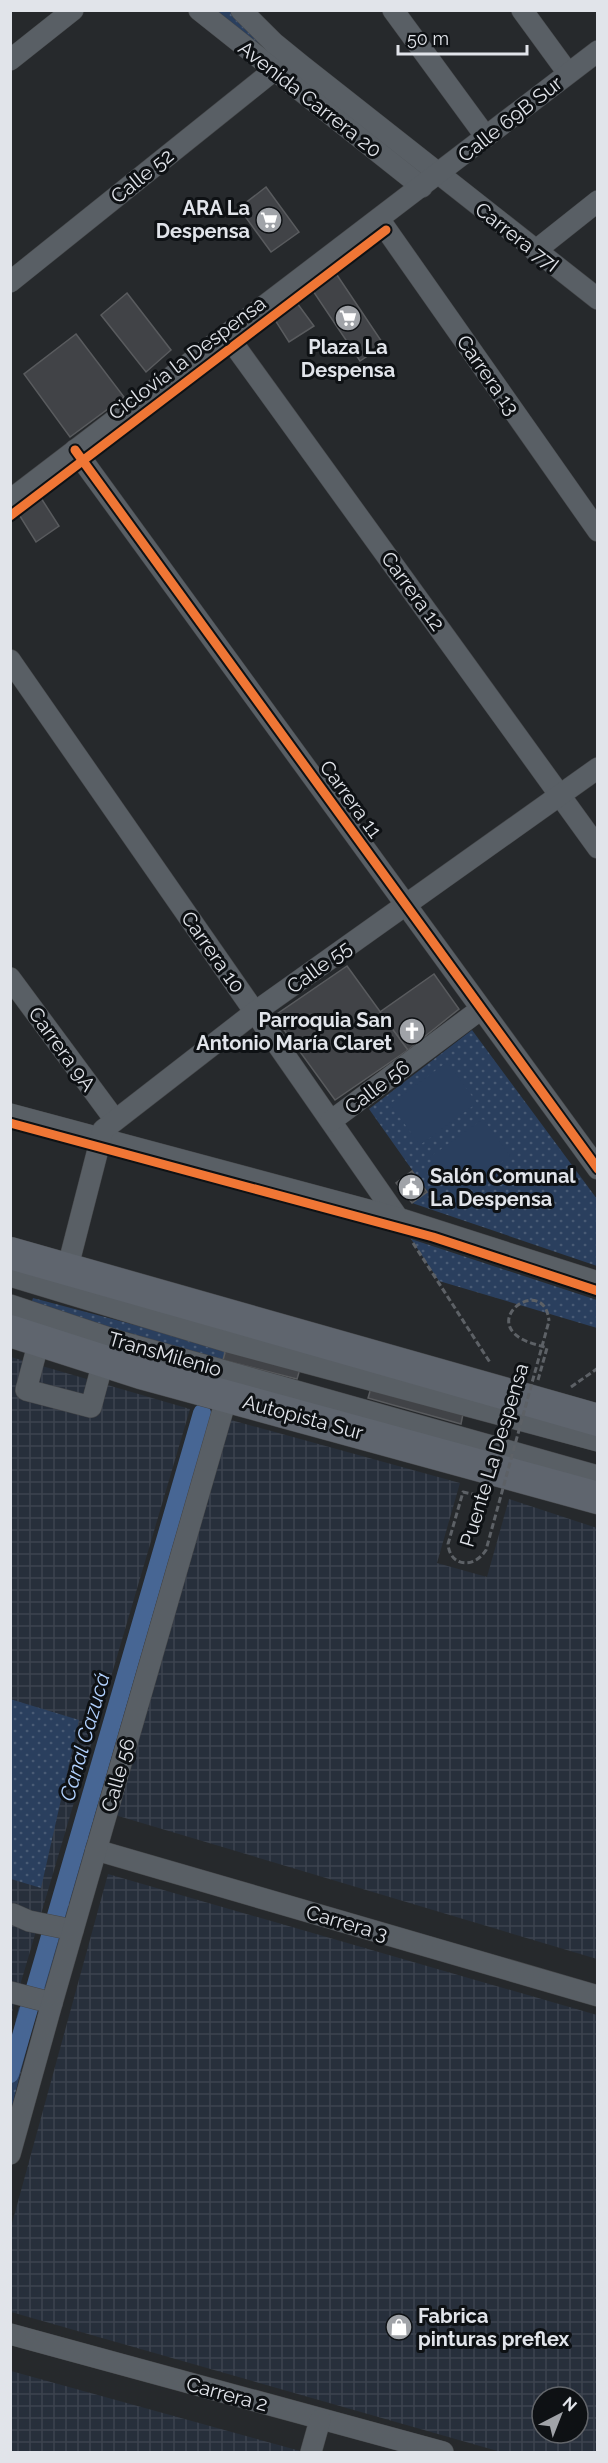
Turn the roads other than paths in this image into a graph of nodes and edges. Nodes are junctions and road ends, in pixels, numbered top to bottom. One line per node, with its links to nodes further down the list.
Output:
1 (74, 10): 7 (street)
2 (199, 10): 8 (street, Avenida Carrera 20)
3 (241, 10): 11 (street)
4 (393, 10): 10 (street)
5 (522, 10): 9 (street)
6 (597, 51): 9 (street, Calle 69B Sur)
7 (10, 60)
8 (273, 71): 11 (street, Avenida Carrera 20); 15 (street, Calle 52)
9 (568, 73): 10 (street, Calle 69B Sur)
10 (486, 137): 11 (street, Calle 69B Sur)
11 (430, 181): 13 (street, Calle 69B Sur); 14 (street, Carrera 77I)
12 (597, 201): 14 (street)
13 (379, 219): 17 (street, Calle 69B Sur); 20 (street, Carrera 13)
14 (535, 251): 16 (street, Carrera 77I)
15 (10, 282)
16 (597, 299)
17 (227, 335): 18 (street, Calle 69B Sur); 23 (street, Carrera 12)
18 (75, 450): 19 (street, Calle 69B Sur); 25 (street, Carrera 11)
19 (10, 500)
20 (597, 531)
21 (10, 660): 28 (street, Carrera 10)
22 (597, 768): 23 (street, Calle 55)
23 (560, 795): 24 (street, Carrera 12); 25 (street, Calle 55)
24 (597, 848)
25 (405, 905): 27 (street, Carrera 11); 28 (street, Calle 55)
26 (10, 978): 30 (street, Carrera 9A)
27 (481, 1009): 31 (street, Calle 56); 33 (street, Carrera 11)
28 (255, 1012): 30 (street, Calle 55); 31 (street, Carrera 10)
29 (10, 1114): 32 (street)
30 (115, 1120): 32 (street, Calle 55)
31 (330, 1121): 34 (street, Carrera 10)
32 (101, 1140): 34 (street); 36 (street, Calle 55)
33 (597, 1169)
34 (398, 1218): 38 (street)
35 (10, 1253): 36 (highway)
36 (68, 1270): 43 (highway)
37 (10, 1276): 44 (street, TransMilenio)
38 (597, 1282)
39 (10, 1305): 45 (street, TransMilenio)
40 (25, 1336): 41 (highway, Autopista Sur); 41 (street)
41 (103, 1362): 42 (highway, Autopista Sur)
42 (227, 1396): 46 (highway, Autopista Sur); 47 (street, Calle 56)
43 (597, 1420)
44 (597, 1441)
45 (597, 1476)
46 (597, 1498)
47 (96, 1850): 49 (street, Calle 56); 50 (street, Carrera 3)
48 (13, 1914): 49 (street)
49 (61, 1927): 51 (street, Calle 56)
50 (597, 1996)
51 (31, 1998): 52 (street, Calle 56)
52 (10, 2154)
53 (10, 2334): 54 (street, Carrera 2)
54 (320, 2420): 55 (street); 56 (street, Carrera 2)
55 (311, 2452)
56 (443, 2452)

